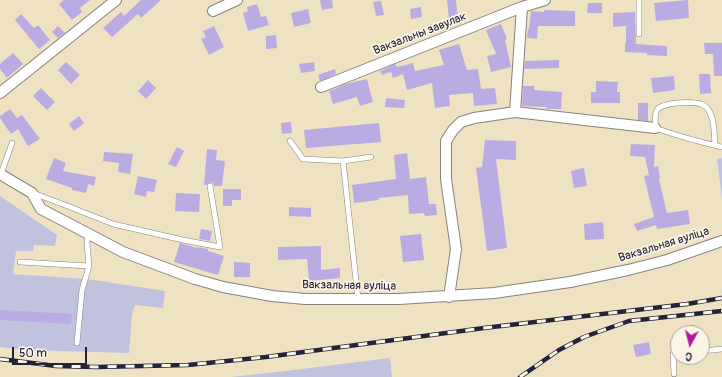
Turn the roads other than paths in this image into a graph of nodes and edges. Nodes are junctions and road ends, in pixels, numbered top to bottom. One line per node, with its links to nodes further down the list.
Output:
1 (116, 0): 9 (street)
2 (237, 0): 6 (street)
3 (546, 0): 5 (street, Вакзальны завулак)
4 (639, 0): 7 (lane)
5 (522, 7): 8 (street, Вакзальны завулак); 10 (street)
6 (213, 11)
7 (639, 34)
8 (321, 87)
9 (0, 93)
10 (515, 112): 11 (street); 25 (street)
11 (656, 128): 14 (lane); 14 (lane)
12 (290, 141): 17 (lane)
13 (12, 143): 18 (lane)
14 (715, 145): 15 (lane)
15 (722, 147)
16 (371, 157): 17 (lane)
17 (344, 161): 26 (lane)
18 (0, 174): 20 (street, Вакзальная вуліца)
19 (210, 186): 20 (lane)
20 (32, 193): 21 (street, Вакзальная вуліца)
21 (88, 235): 24 (lane); 26 (street, Вакзальная вуліца)
22 (722, 241): 25 (street, Вакзальная вуліца)
23 (20, 262): 24 (lane)
24 (89, 266): 27 (lane)
25 (449, 297): 26 (street, Вакзальная вуліца)
26 (358, 299)
27 (77, 342)
28 (722, 349): 29 (lane)
29 (710, 350)
30 (674, 365): 31 (lane)
31 (674, 374)

